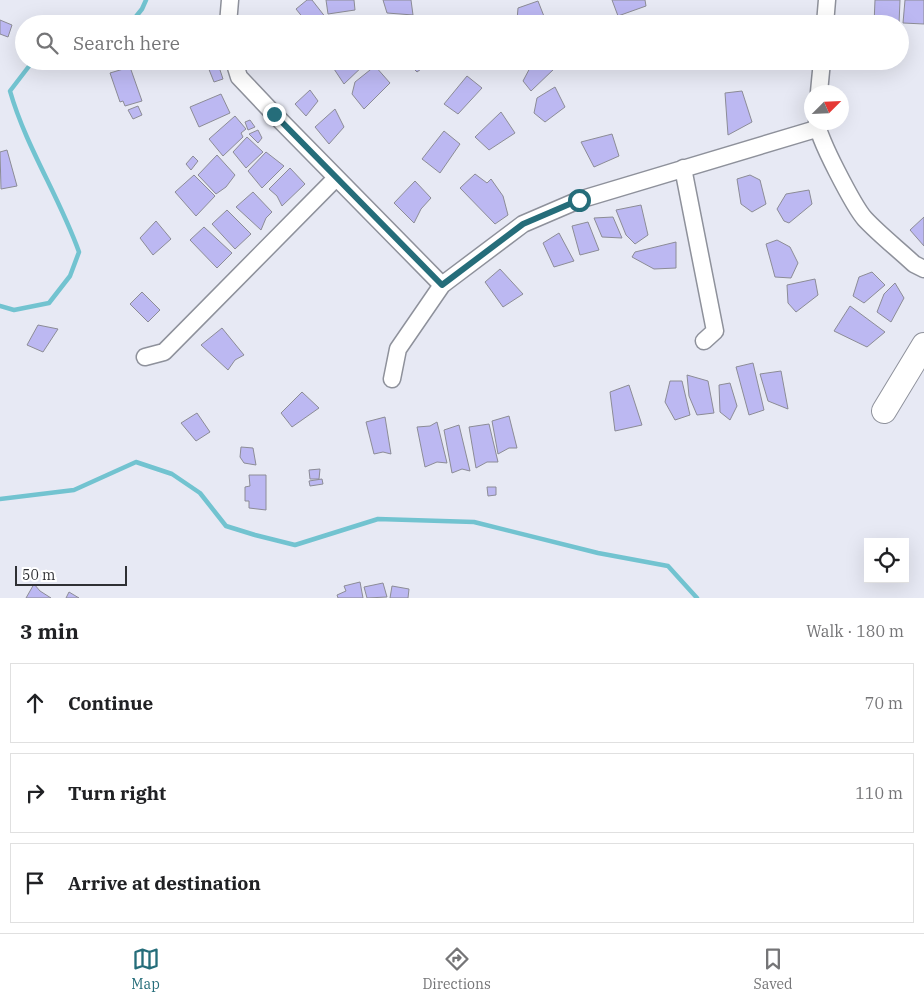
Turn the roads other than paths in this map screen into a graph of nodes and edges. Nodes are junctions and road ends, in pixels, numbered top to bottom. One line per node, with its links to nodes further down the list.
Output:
1 (230, 0): 3 (street)
2 (827, 0): 4 (street)
3 (229, 15)
4 (826, 15)
5 (237, 70): 11 (street)
6 (821, 70): 7 (street)
7 (820, 85)
8 (804, 130): 10 (street)
9 (819, 130): 12 (street)
10 (683, 168): 13 (street); 14 (street)
11 (336, 178): 13 (street); 16 (street)
12 (924, 269)
13 (442, 285): 17 (street)
14 (704, 341)
15 (924, 345): 18 (street)
16 (145, 357)
17 (392, 379)
18 (884, 411)

